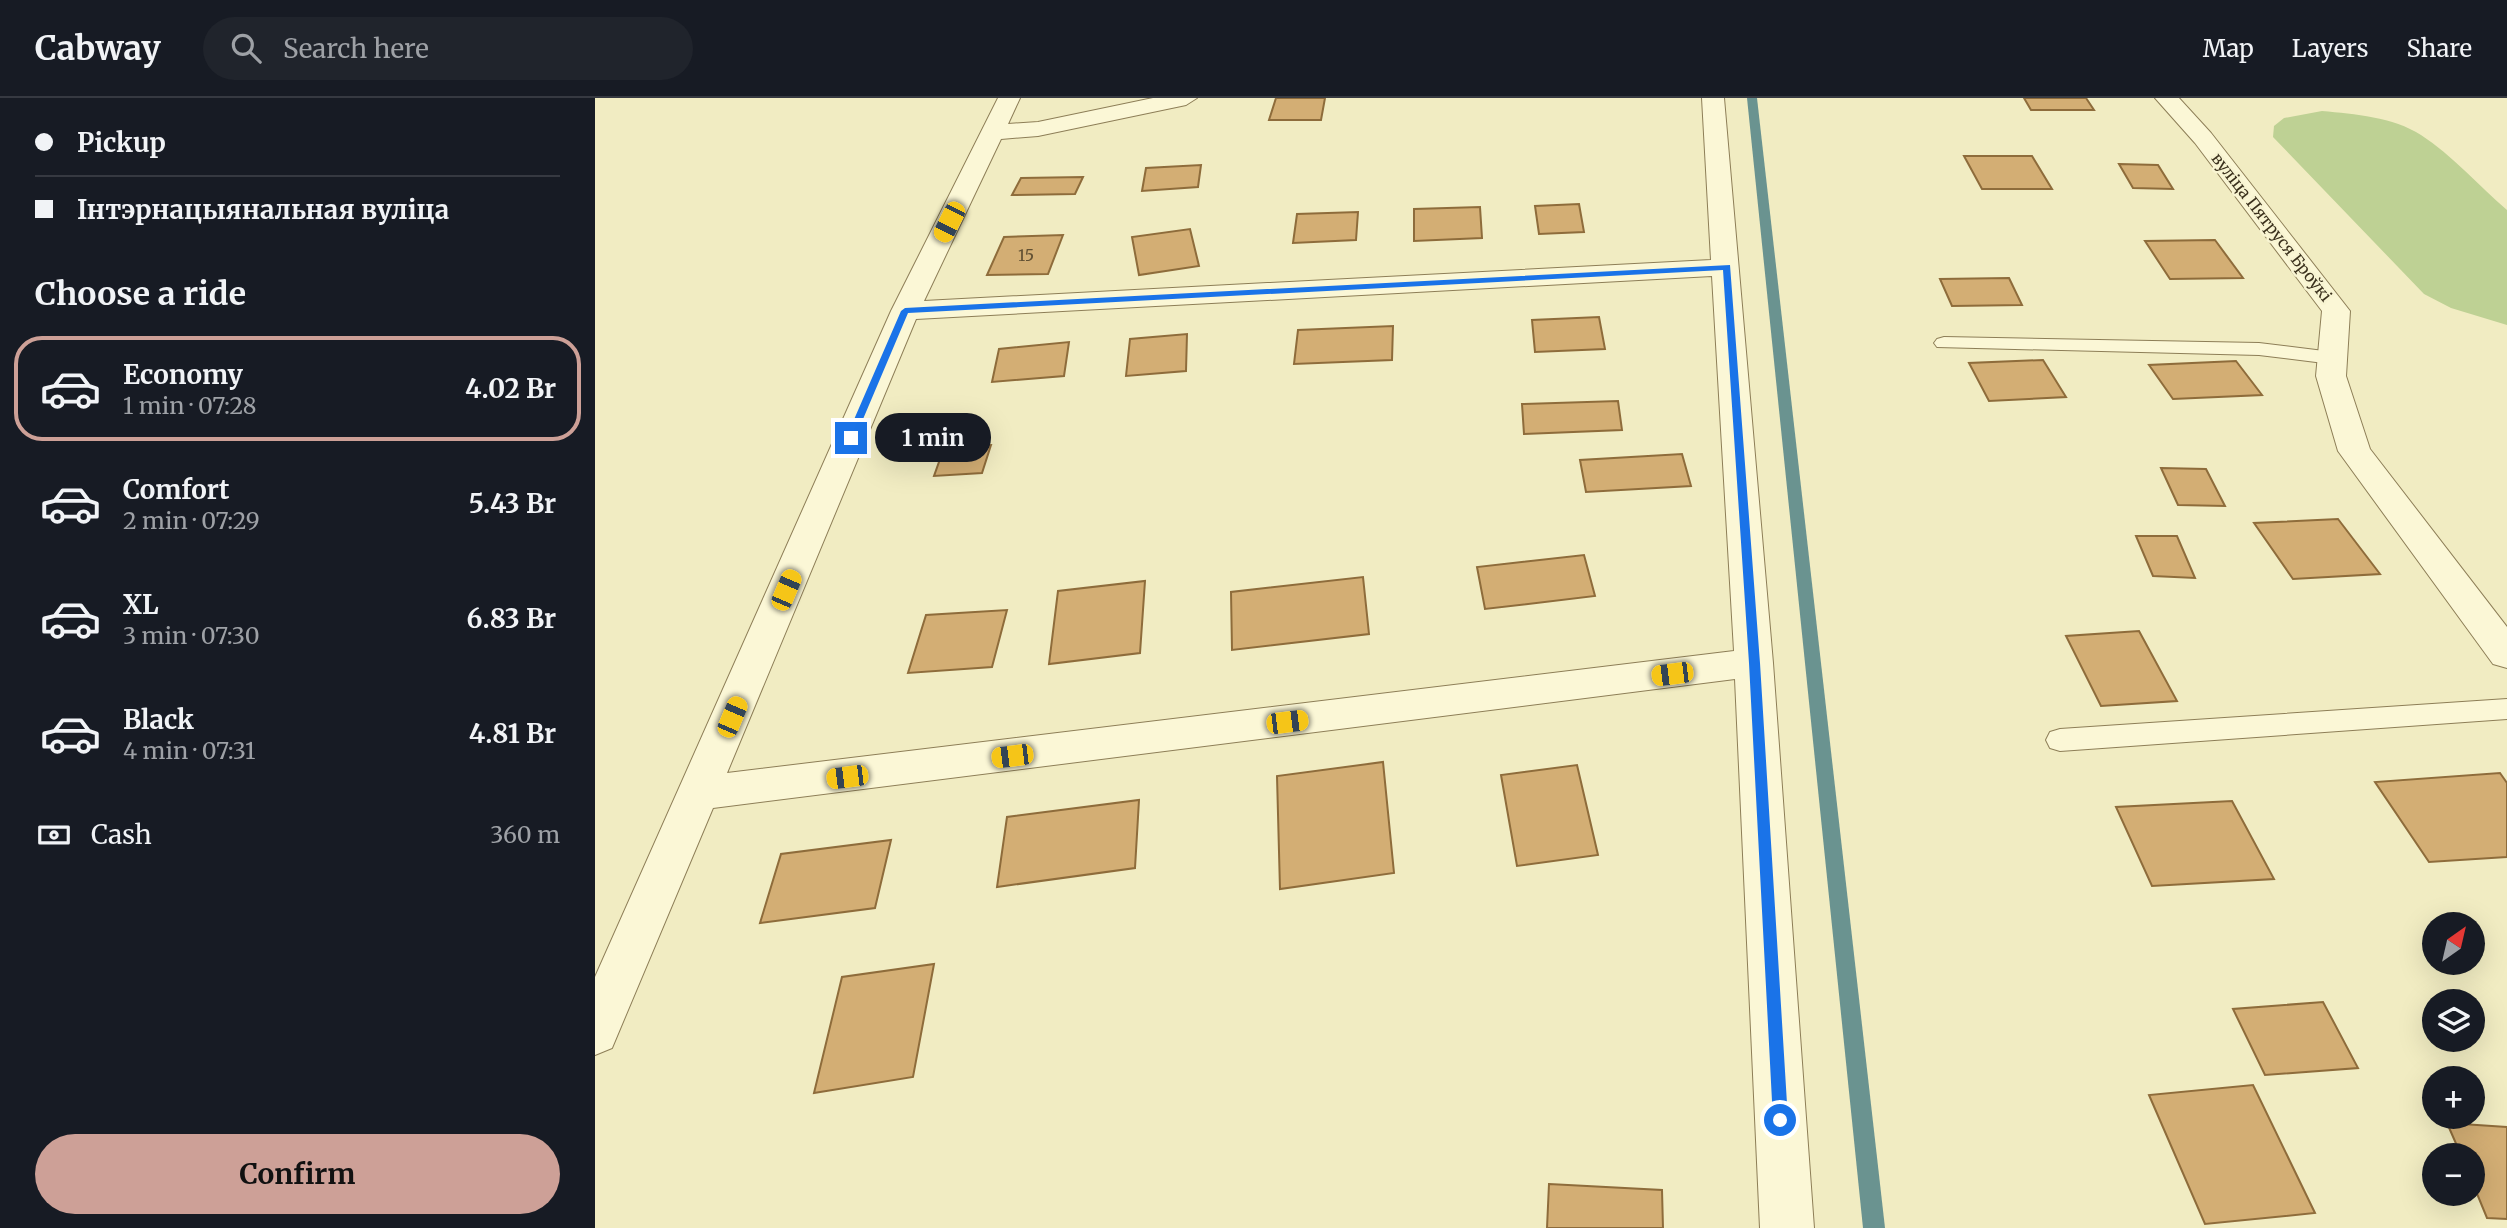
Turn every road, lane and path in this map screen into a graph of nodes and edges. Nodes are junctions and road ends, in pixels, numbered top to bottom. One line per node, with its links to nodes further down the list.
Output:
1 (1009, 98): 5 (street)
2 (1186, 98): 5 (street)
3 (1713, 98): 6 (street)
4 (2166, 98): 9 (street, вуліца Пятруся Броўкі)
5 (993, 132): 7 (street)
6 (1727, 267): 7 (street); 11 (street)
7 (905, 311): 14 (street)
8 (1944, 343): 9 (lane)
9 (2332, 358): 10 (street, вуліца Пятруся Броўкі)
10 (2507, 654)
11 (1754, 663): 14 (street); 16 (street)
12 (2507, 709): 13 (lane)
13 (2060, 740)
14 (699, 793): 15 (street)
15 (595, 1031)
16 (1787, 1228)

